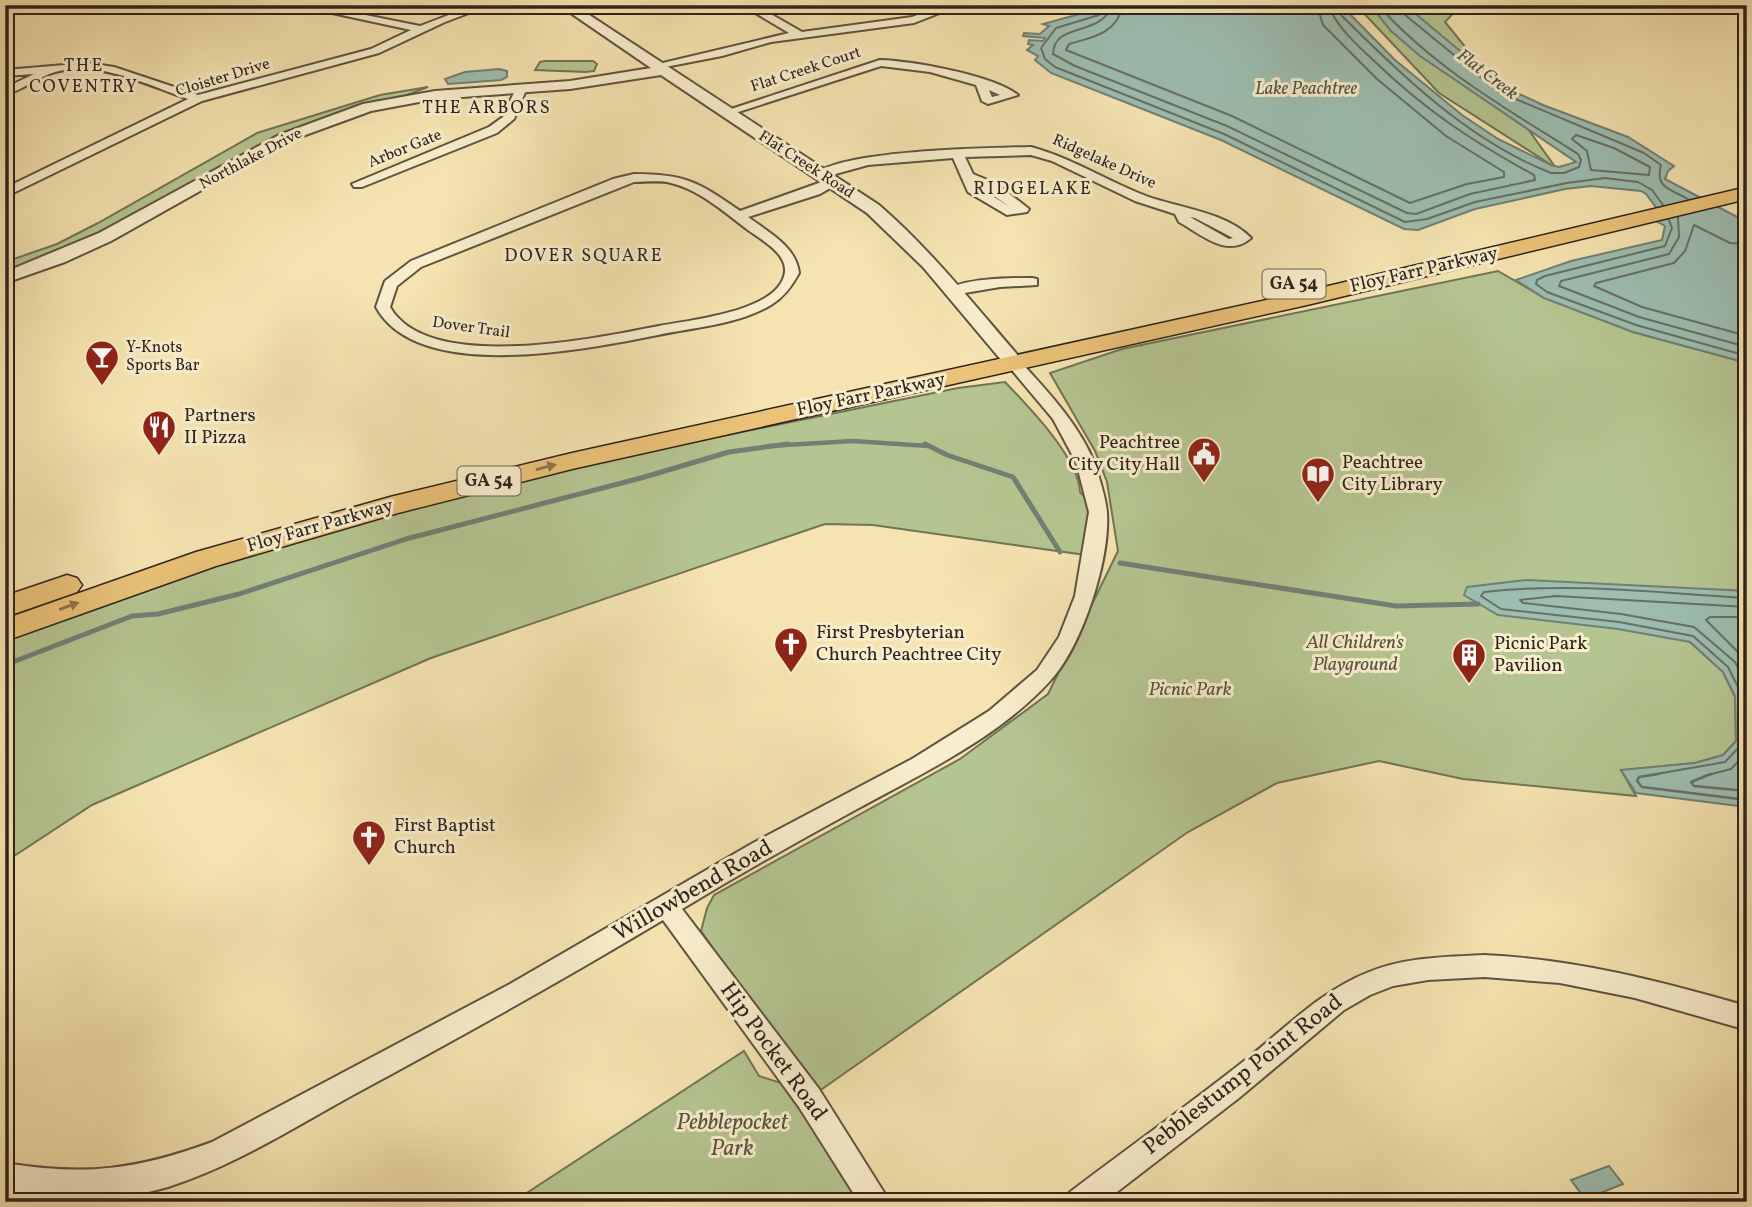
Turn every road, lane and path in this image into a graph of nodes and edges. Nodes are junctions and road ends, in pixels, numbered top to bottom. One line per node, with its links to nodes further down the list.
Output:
1 (51, 5): 9 (street)
2 (300, 5): 10 (street)
3 (485, 5): 10 (street, Cloister Drive)
4 (565, 5): 12 (street, Flat Creek Road)
5 (620, 5): 6 (street)
6 (651, 5)
7 (747, 5): 11 (street)
8 (955, 5): 11 (street, Northlake Drive)
9 (5, 9)
10 (419, 29): 18 (street, Cloister Drive)
11 (798, 34): 12 (street, Northlake Drive)
12 (658, 68): 16 (street, Northlake Drive); 19 (street, Flat Creek Road)
13 (53, 69): 14 (street); 17 (street); 18 (street)
14 (5, 72)
15 (979, 83): 19 (street, Flat Creek Court)
16 (520, 90): 24 (street, Arbor Gate); 30 (street, Northlake Drive)
17 (5, 92)
18 (198, 99): 25 (street, Cloister Drive)
19 (725, 113): 23 (street, Flat Creek Road)
20 (957, 153): 21 (street); 23 (street, Ridgelake Drive); 27 (street, Ridgelake Drive)
21 (967, 176)
22 (1747, 177): 28 (main road, Floy Farr Parkway / GA 54)
23 (828, 178): 29 (street); 32 (street, Flat Creek Road)
24 (358, 184)
25 (5, 193)
26 (1741, 194): 28 (main road, Floy Farr Parkway / GA 54)
27 (1181, 212)
28 (1631, 213): 33 (main road, Floy Farr Parkway / GA 54)
29 (739, 216): 29 (street, Dover Trail)
30 (5, 278)
31 (1032, 282): 32 (street)
32 (953, 291): 33 (street, Flat Creek Road)
33 (1008, 357): 34 (main road, Floy Farr Parkway / GA 54); 35 (main road, Floy Farr Parkway / GA 54, one-way to 33); 36 (street, Willowbend Road)
34 (5, 607)
35 (5, 630)
36 (666, 906): 38 (street, Willowbend Road); 39 (street, Hip Pocket Road)
37 (1747, 1018): 40 (street, Pebblestump Point Road)
38 (5, 1177)
39 (876, 1202)
40 (1080, 1202)

